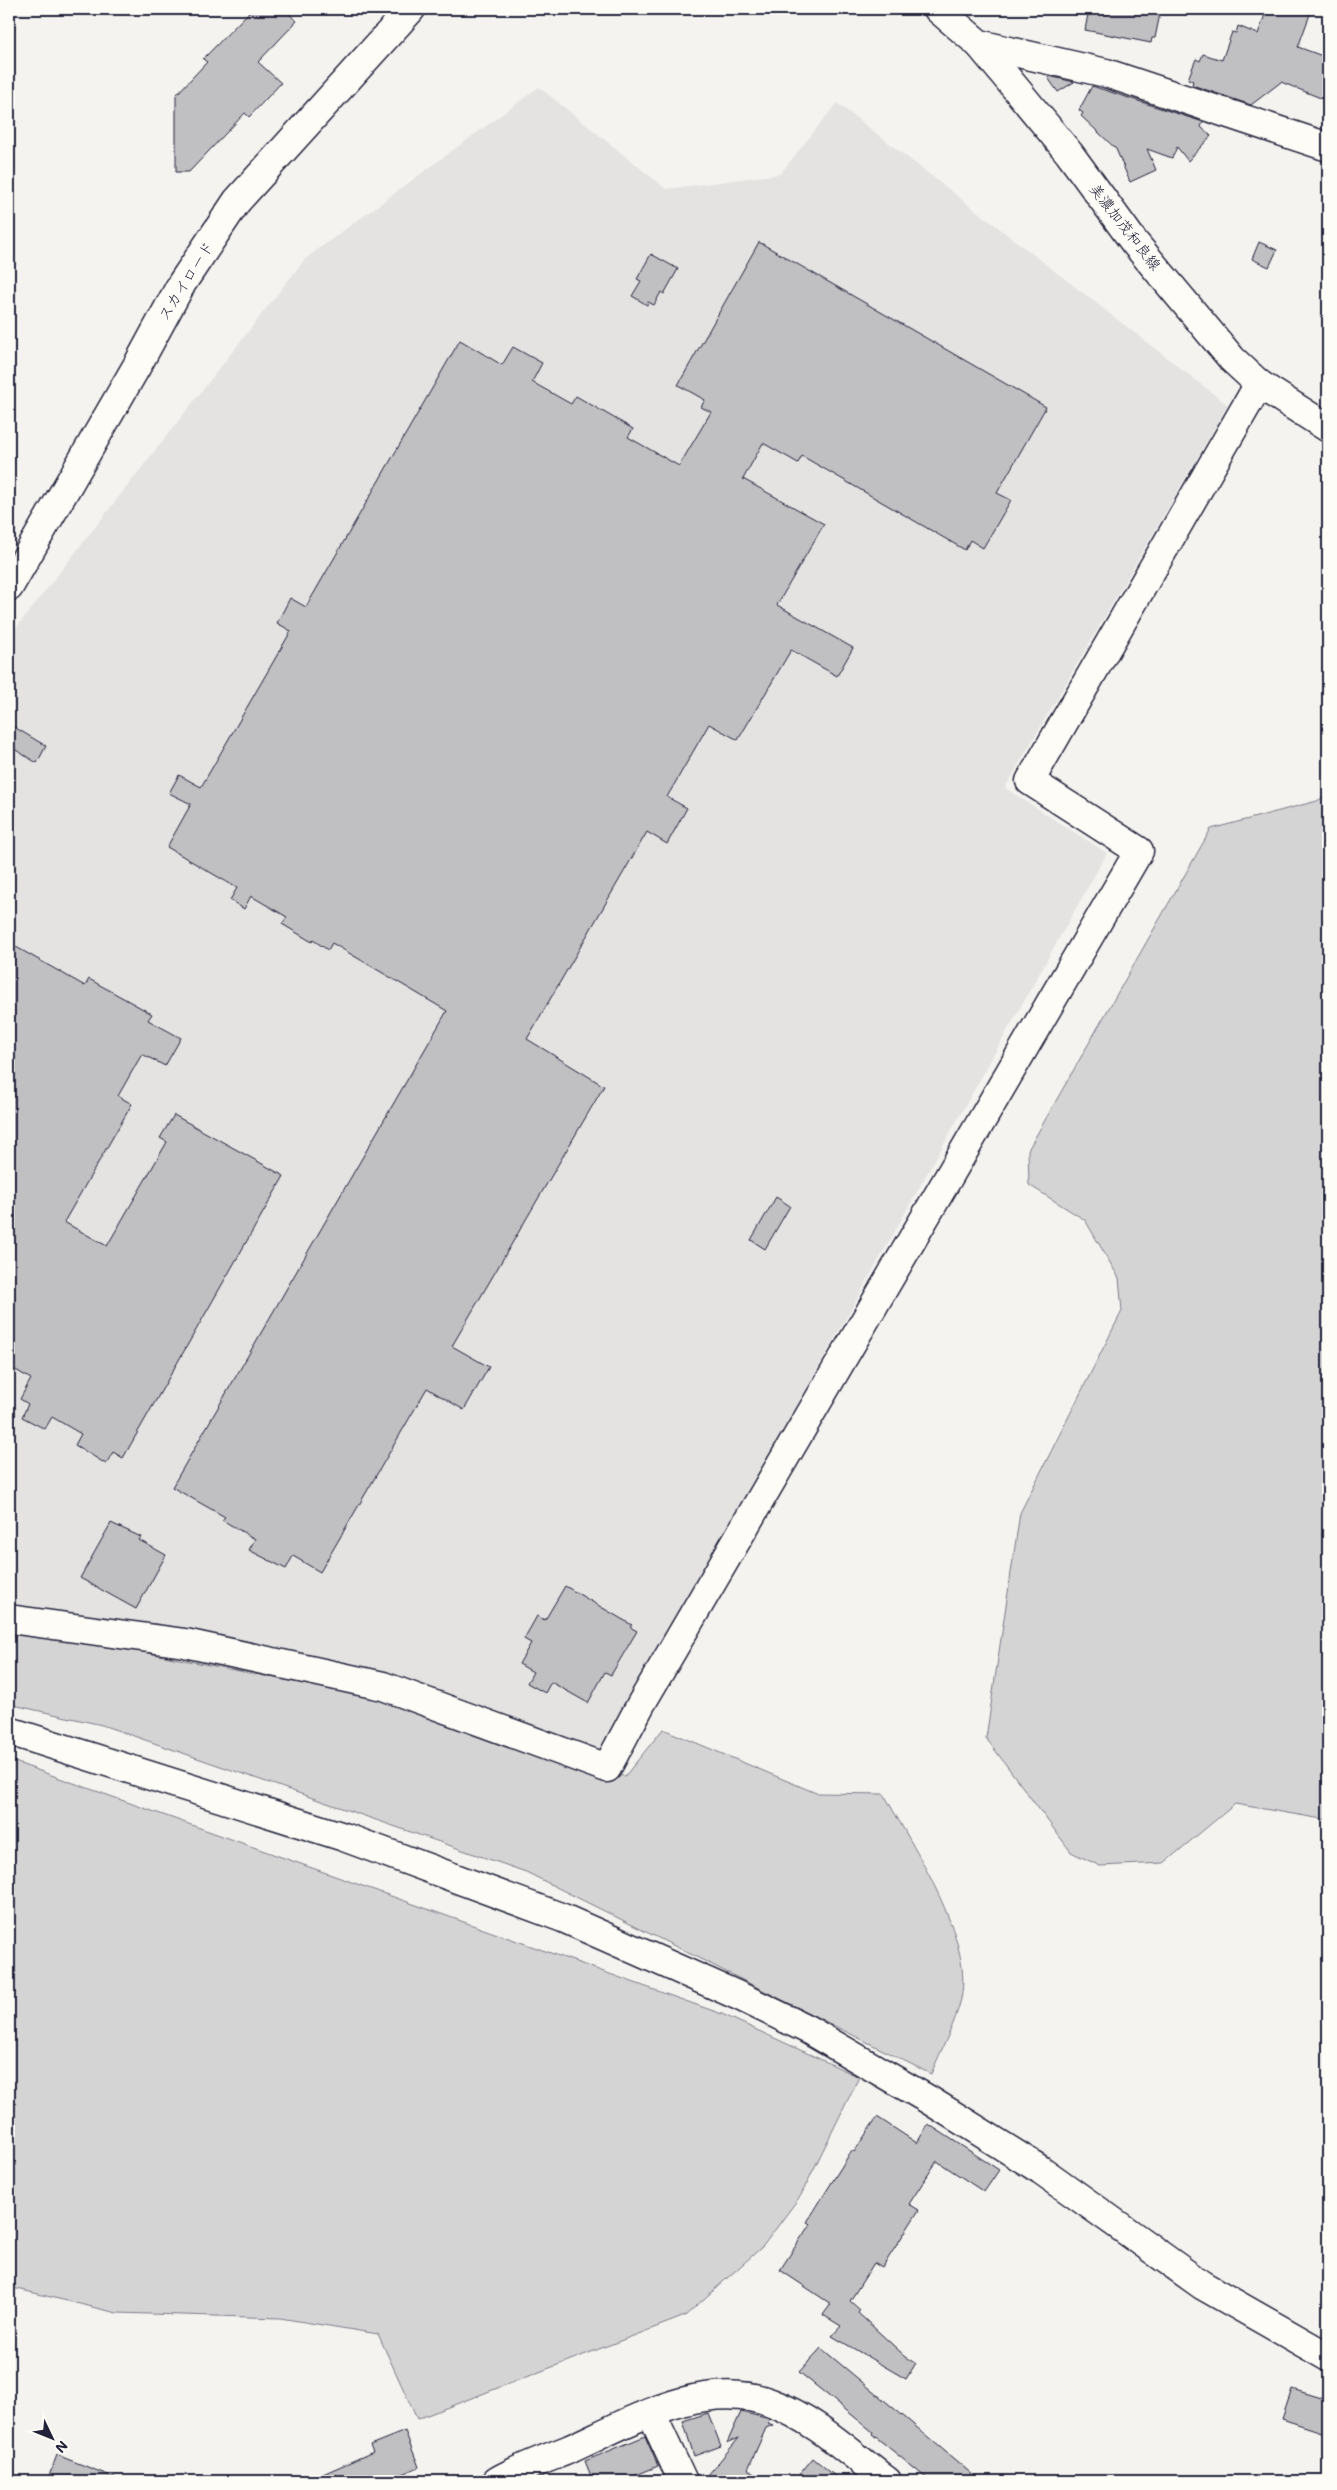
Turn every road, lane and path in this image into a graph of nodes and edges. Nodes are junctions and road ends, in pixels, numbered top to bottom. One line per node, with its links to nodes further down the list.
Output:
1 (411, 9): 7 (street, スカイロード)
2 (938, 9): 3 (street, 美濃加茂和良線)
3 (979, 44): 4 (street); 5 (street, 美濃加茂和良線)
4 (1328, 147)
5 (1259, 384): 6 (street, 美濃加茂和良線); 8 (street)
6 (1328, 428)
7 (9, 587)
8 (9, 1619)
9 (9, 1731): 10 (street)
10 (1328, 2357)
11 (651, 2413): 12 (street); 13 (street); 14 (street)
12 (497, 2481)
13 (683, 2481)
14 (887, 2481)

